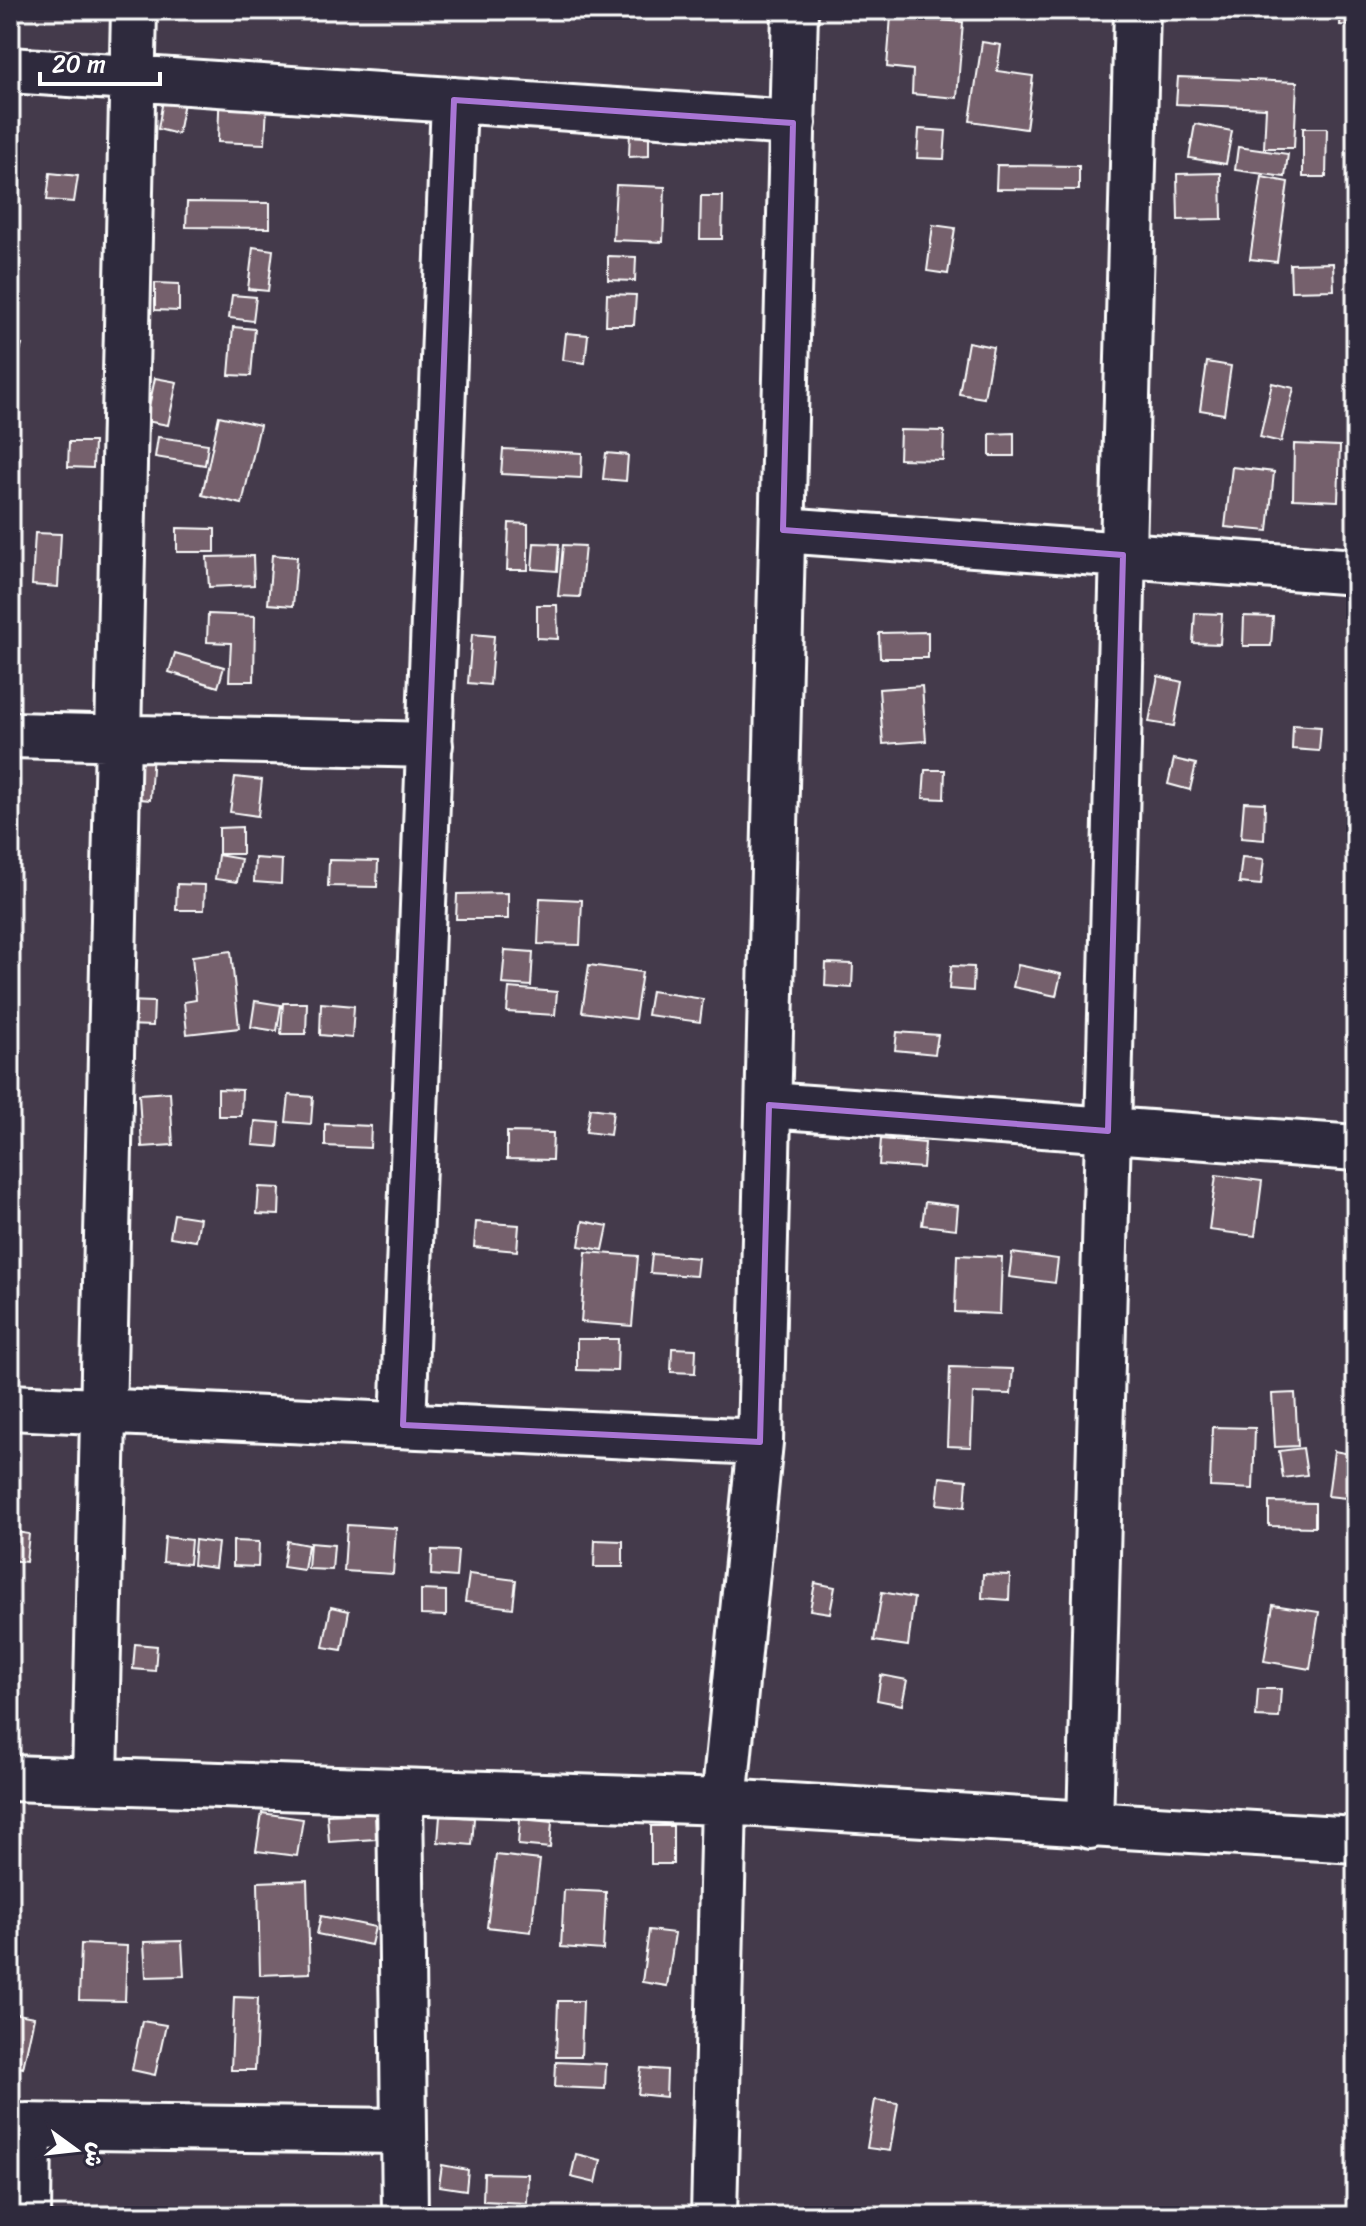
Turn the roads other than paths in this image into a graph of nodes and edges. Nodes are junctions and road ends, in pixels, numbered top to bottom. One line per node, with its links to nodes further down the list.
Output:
1 (134, 10): 5 (street)
2 (795, 10): 7 (street)
3 (1137, 10): 9 (street)
4 (10, 70): 5 (street)
5 (134, 78): 6 (street); 12 (street)
6 (454, 100): 7 (street); 13 (street)
7 (793, 123): 8 (street)
8 (783, 530): 9 (street); 14 (street)
9 (1123, 555): 10 (street); 15 (street)
10 (1356, 572)
11 (10, 735): 12 (street)
12 (119, 738): 13 (street); 18 (street)
13 (430, 745): 19 (street)
14 (769, 1105): 15 (street); 20 (street)
15 (1108, 1131): 16 (street); 25 (street)
16 (1356, 1148)
17 (10, 1407): 18 (street)
18 (104, 1410): 19 (street); 22 (street)
19 (403, 1425): 20 (street)
20 (760, 1442): 24 (street)
21 (10, 1778): 22 (street)
22 (95, 1781): 23 (street)
23 (400, 1791): 24 (street); 28 (street)
24 (724, 1802): 25 (street); 31 (street)
25 (1090, 1826): 26 (street)
26 (1356, 1840)
27 (19, 2126): 28 (street); 29 (street)
28 (404, 2131): 30 (street)
29 (28, 2216)
30 (405, 2216)
31 (714, 2216)

